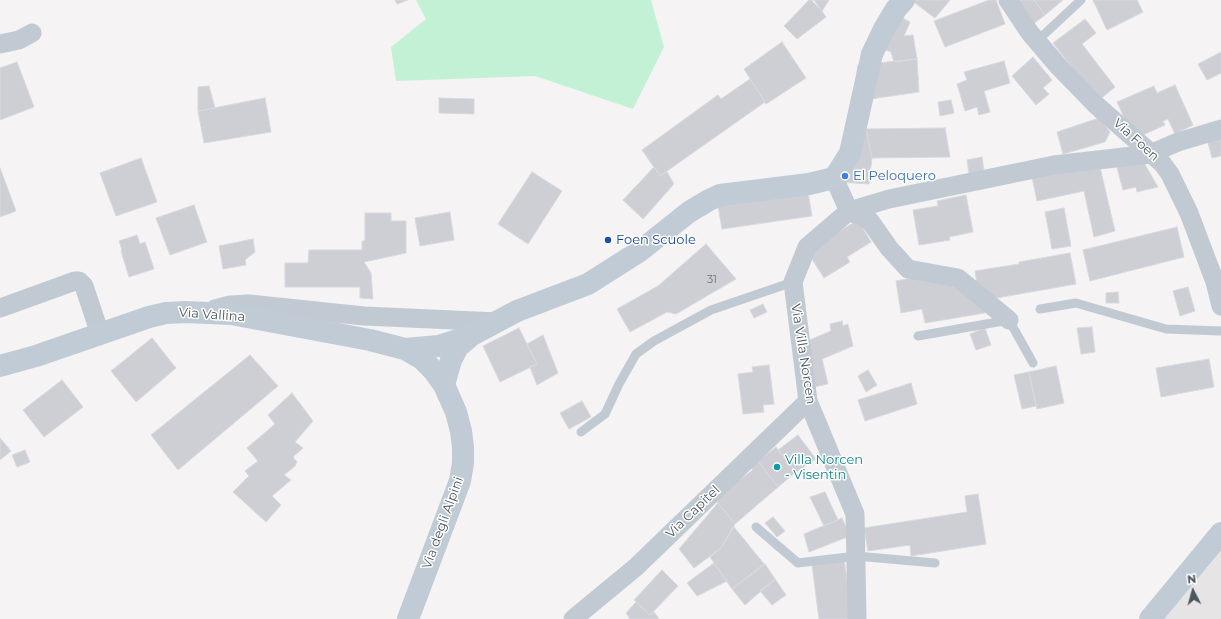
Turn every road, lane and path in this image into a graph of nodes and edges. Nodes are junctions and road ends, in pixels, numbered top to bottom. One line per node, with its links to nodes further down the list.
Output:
1 (904, 0): 9 (main road)
2 (1008, 0): 5 (street, Via Foen)
3 (1081, 0): 5 (lane)
4 (32, 33): 6 (street)
5 (1037, 41): 8 (street, Via Foen)
6 (0, 44)
7 (1221, 129): 8 (street)
8 (1150, 154): 10 (street); 12 (street, Via Foen)
9 (834, 178): 10 (street); 17 (main road)
10 (849, 212): 11 (street, Via Villa Norcen); 16 (street)
11 (793, 282): 26 (street, Via Villa Norcen); 27 (lane)
12 (1221, 306)
13 (0, 308): 19 (street)
14 (1040, 309): 18 (lane)
15 (202, 312): 17 (street); 19 (main road, Via Vallina); 22 (main road, Via Vallina)
16 (1010, 320): 21 (lane); 23 (lane)
17 (498, 322): 20 (main road)
18 (1221, 331)
19 (100, 334): 24 (main road, Via Vallina)
20 (472, 335): 22 (main road); 25 (main road)
21 (918, 336)
22 (405, 349): 25 (main road, Via degli Alpini)
23 (1033, 363)
24 (3, 367)
25 (444, 385): 32 (main road, Via degli Alpini)
26 (808, 401): 30 (street, Via Villa Norcen); 33 (street, Via Capitel)
27 (581, 432)
28 (756, 527): 30 (lane)
29 (1221, 533): 35 (main road)
30 (856, 556): 31 (lane); 34 (street, Via Villa Norcen)
31 (935, 563)
32 (408, 619)
33 (573, 619)
34 (857, 619)
35 (1150, 619)

